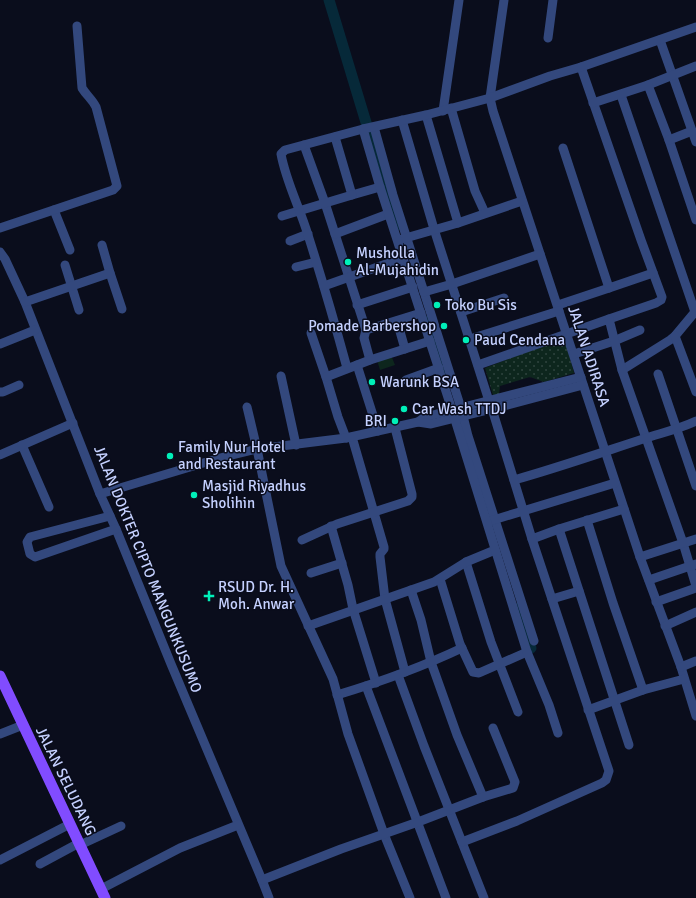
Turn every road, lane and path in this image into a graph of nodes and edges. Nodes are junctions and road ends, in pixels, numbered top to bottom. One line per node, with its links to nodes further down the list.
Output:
1 (459, 0): 15 (street)
2 (504, 0): 13 (street, JALAN ADIRASA)
3 (553, 0): 6 (street)
4 (77, 26): 29 (street)
5 (696, 27): 7 (street)
6 (548, 38)
7 (660, 40): 9 (street); 10 (street)
8 (696, 66): 10 (street)
9 (581, 67): 13 (street); 14 (street)
10 (673, 75): 11 (street); 19 (street)
11 (648, 85): 12 (street); 21 (street)
12 (621, 95): 14 (street); 75 (street)
13 (490, 98): 15 (street); 27 (street, JALAN ADIRASA)
14 (593, 103): 52 (street)
15 (447, 110): 16 (street); 31 (street)
16 (426, 115): 17 (street); 35 (street)
17 (402, 120): 18 (street); 37 (street)
18 (368, 128): 20 (street); 25 (street); 40 (street)
19 (692, 132): 21 (street); 22 (street)
20 (335, 137): 23 (street); 26 (street)
21 (669, 140): 34 (street)
22 (696, 142)
23 (304, 145): 28 (street); 30 (street)
24 (563, 148): 58 (street)
25 (380, 187): 26 (street); 32 (street)
26 (352, 195): 28 (street)
27 (522, 201): 31 (street); 46 (street, JALAN ADIRASA)
28 (325, 203): 30 (street); 39 (street)
29 (54, 210): 36 (street); 44 (street)
30 (300, 211): 33 (street); 38 (street)
31 (485, 213): 35 (street)
32 (388, 214): 39 (street); 41 (street)
33 (282, 216)
34 (696, 220)
35 (458, 223): 37 (street)
36 (0, 228)
37 (434, 230): 40 (street); 54 (street)
38 (308, 234): 42 (street); 48 (street)
39 (335, 234): 53 (street)
40 (407, 238): 41 (street); 59 (street)
41 (397, 240): 47 (street)
42 (290, 241)
43 (102, 245): 51 (street)
44 (70, 250)
45 (0, 252): 61 (street, JALAN DOKTER CIPTO MANGUNKUSUMO)
46 (540, 254): 54 (street); 63 (street, JALAN ADIRASA)
47 (403, 258): 53 (street); 57 (street)
48 (316, 262): 50 (street); 56 (street)
49 (65, 265): 55 (street)
50 (296, 267)
51 (110, 273): 55 (street); 64 (street)
52 (653, 273): 58 (street); 68 (street)
53 (349, 277): 56 (street); 62 (street)
54 (452, 284): 59 (street); 66 (street)
55 (71, 286): 61 (street); 65 (street)
56 (324, 286): 85 (street)
57 (413, 287): 62 (street); 67 (street)
58 (609, 288): 63 (street)
59 (424, 292): 98 (street)
60 (504, 298): 66 (street)
61 (25, 302): 70 (street, JALAN DOKTER CIPTO MANGUNKUSUMO)
62 (358, 305): 71 (street)
63 (559, 308): 74 (street, JALAN ADIRASA); 76 (street)
64 (122, 309)
65 (79, 310)
66 (461, 312): 76 (street)
67 (421, 313): 69 (street); 77 (street)
68 (609, 319): 74 (street); 78 (street)
69 (397, 321): 71 (street); 80 (street)
70 (35, 330): 79 (street); 100 (street, JALAN DOKTER CIPTO MANGUNKUSUMO)
71 (366, 330): 82 (street)
72 (640, 330): 78 (street)
73 (311, 333): 90 (street)
74 (566, 335): 81 (street, JALAN ADIRASA); 84 (street)
75 (675, 336): 87 (street); 95 (street)
76 (470, 339): 84 (street)
77 (430, 341): 80 (street); 86 (street)
78 (614, 341): 81 (street); 87 (street)
79 (0, 344)
80 (405, 349): 82 (street)
81 (574, 354): 92 (street, JALAN ADIRASA)
82 (370, 360): 83 (street)
83 (357, 365): 85 (street); 103 (street)
84 (478, 365): 96 (street)
85 (347, 368): 90 (street)
86 (439, 368): 91 (street); 98 (street)
87 (622, 370): 105 (street)
88 (658, 374): 102 (street)
89 (281, 376): 107 (street)
90 (326, 377): 104 (street)
91 (406, 380)
92 (582, 381): 96 (street); 109 (street, JALAN ADIRASA)
93 (19, 386): 94 (street)
94 (0, 392)
95 (696, 392)
96 (491, 405): 98 (street); 111 (street)
97 (247, 407): 108 (street)
98 (458, 413): 101 (street); 121 (street)
99 (696, 421): 102 (street)
100 (73, 423): 106 (street); 114 (street, JALAN DOKTER CIPTO MANGUNKUSUMO)
101 (395, 428): 103 (street); 118 (street)
102 (676, 430): 105 (street); 113 (street)
103 (378, 431): 104 (street)
104 (349, 438): 107 (street); 118 (street)
105 (645, 438): 109 (street); 128 (street)
106 (22, 445): 110 (street); 115 (street)
107 (296, 445): 108 (street)
108 (257, 449): 114 (street); 145 (street)
109 (605, 452): 111 (street); 112 (street, JALAN ADIRASA)
110 (0, 455)
111 (514, 480): 117 (street)
112 (615, 483): 116 (street, JALAN ADIRASA); 117 (street)
113 (696, 486)
114 (100, 494): 119 (street, JALAN DOKTER CIPTO MANGUNKUSUMO)
115 (49, 507)
116 (624, 509): 120 (street); 130 (street, JALAN ADIRASA)
117 (523, 511): 121 (street); 125 (street)
118 (373, 512): 122 (street); 140 (street)
119 (110, 516): 123 (street, JALAN DOKTER CIPTO MANGUNKUSUMO); 123 (street)
120 (587, 520): 124 (street); 159 (street)
121 (492, 521): 129 (street); 147 (street)
122 (331, 526): 127 (street); 132 (street)
123 (116, 529): 174 (street, JALAN DOKTER CIPTO MANGUNKUSUMO)
124 (559, 529): 125 (street); 139 (street)
125 (532, 539): 141 (street)
126 (696, 539): 128 (street)
127 (302, 540)
128 (683, 543): 130 (street); 133 (street)
129 (495, 550): 131 (street); 149 (street)
130 (640, 557): 136 (street, JALAN ADIRASA)
131 (466, 562): 135 (street); 152 (street)
132 (342, 563): 134 (street); 143 (street)
133 (693, 565): 136 (street); 137 (street)
134 (311, 573)
135 (440, 579): 138 (street); 148 (street)
136 (649, 580): 142 (street, JALAN ADIRASA)
137 (696, 587): 142 (street)
138 (411, 590): 140 (street); 151 (street)
139 (579, 591): 141 (street); 161 (street)
140 (385, 599): 143 (street); 154 (street)
141 (552, 600): 162 (street)
142 (656, 602): 146 (street, JALAN ADIRASA)
143 (354, 609): 145 (street); 157 (street)
144 (696, 612): 146 (street)
145 (308, 626): 160 (street)
146 (665, 626): 153 (street, JALAN ADIRASA)
147 (534, 641)
148 (462, 648): 151 (street); 152 (street)
149 (527, 652): 152 (street); 167 (street)
150 (696, 661): 153 (street)
151 (432, 662): 154 (street); 170 (street)
152 (500, 663): 163 (street)
153 (681, 667): 156 (street, JALAN ADIRASA)
154 (402, 673): 157 (street); 171 (street)
155 (0, 676): 165 (main road, JALAN SELUDANG)
156 (684, 679): 159 (street); 164 (street, JALAN ADIRASA)
157 (376, 683): 158 (street)
158 (366, 686): 160 (street); 172 (street)
159 (643, 690): 161 (street)
160 (337, 694): 176 (street)
161 (614, 700): 162 (street); 169 (street)
162 (588, 710): 177 (street)
163 (518, 712)
164 (696, 716)
165 (23, 725): 168 (street); 173 (main road, JALAN SELUDANG)
166 (493, 728): 170 (street)
167 (558, 733)
168 (0, 734)
169 (629, 745)
170 (484, 797): 171 (street)
171 (450, 811): 172 (street); 177 (street)
172 (418, 822): 176 (street); 185 (street)
173 (70, 824): 178 (main road, JALAN SELUDANG); 179 (street)
174 (238, 825): 181 (street, JALAN DOKTER CIPTO MANGUNKUSUMO); 182 (street)
175 (121, 826): 178 (street)
176 (384, 834): 181 (street); 184 (street)
177 (462, 842): 186 (street)
178 (80, 844): 180 (street); 182 (main road, JALAN SELUDANG)
179 (0, 860)
180 (40, 864)
181 (262, 880): 183 (street, JALAN DOKTER CIPTO MANGUNKUSUMO)
182 (103, 894)
183 (267, 897)
184 (410, 898)
185 (446, 898)
186 (484, 898)

